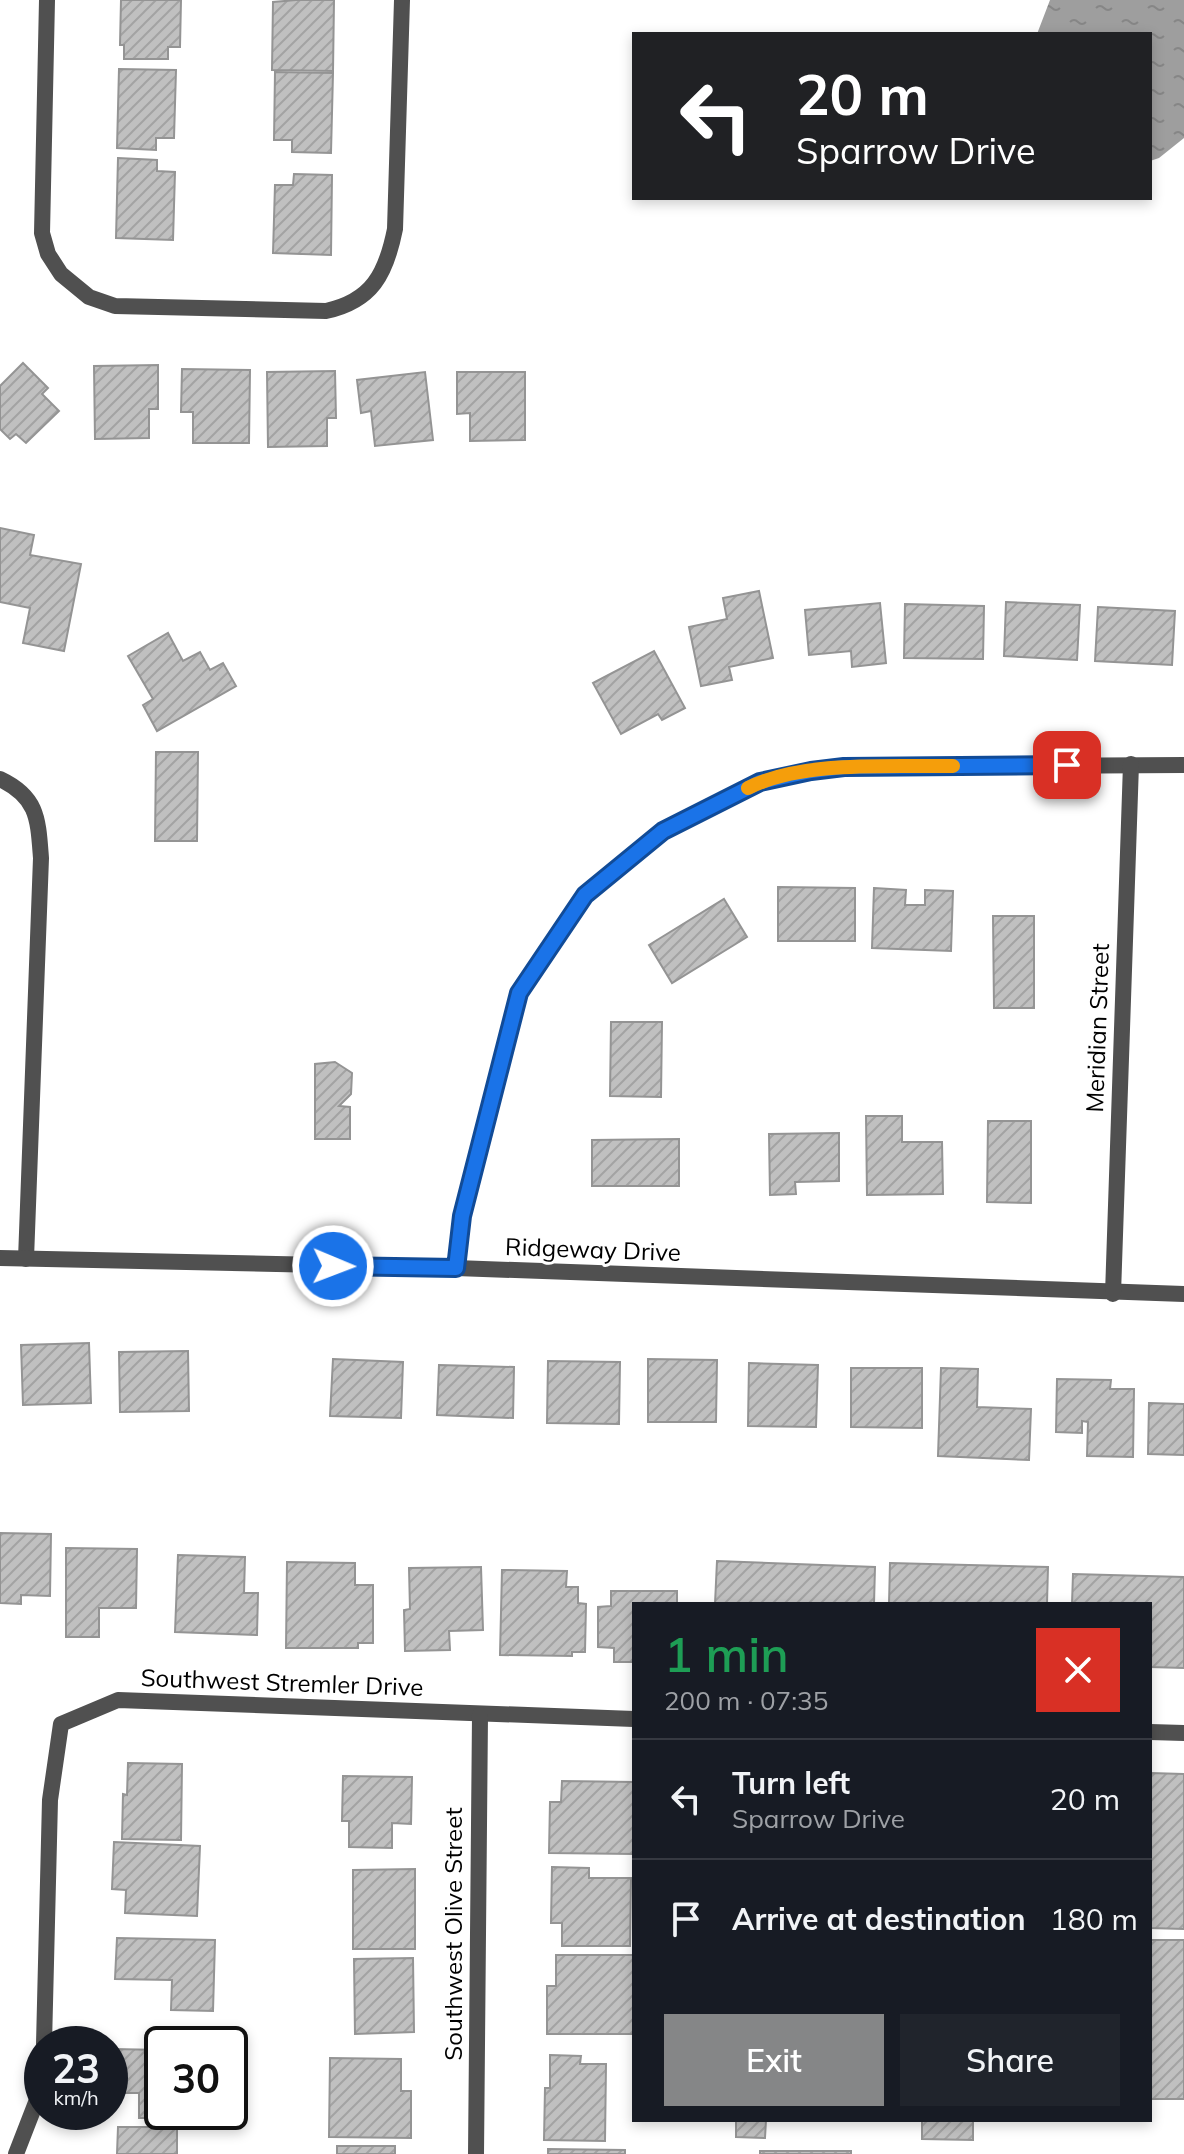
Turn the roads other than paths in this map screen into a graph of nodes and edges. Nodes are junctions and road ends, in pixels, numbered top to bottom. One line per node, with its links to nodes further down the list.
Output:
1 (47, 0): 2 (street)
2 (402, 0)
3 (1131, 764): 4 (street); 8 (street); 9 (street, Meridian Street)
4 (1184, 765)
5 (0, 779): 7 (street)
6 (0, 1258): 7 (street, Ridgeway Drive)
7 (26, 1259): 8 (street, Ridgeway Drive)
8 (456, 1268): 9 (street, Ridgeway Drive)
9 (1113, 1294): 10 (street, Ridgeway Drive)
10 (1184, 1294)
11 (480, 1715): 12 (street, Southwest Stremler Drive); 15 (street, Southwest Stremler Drive); 18 (street, Southwest Olive Street)
12 (632, 1719)
13 (1152, 1732): 14 (street)
14 (1184, 1733)
15 (44, 2026)
16 (25, 2130): 17 (street)
17 (16, 2154)
18 (476, 2154)

